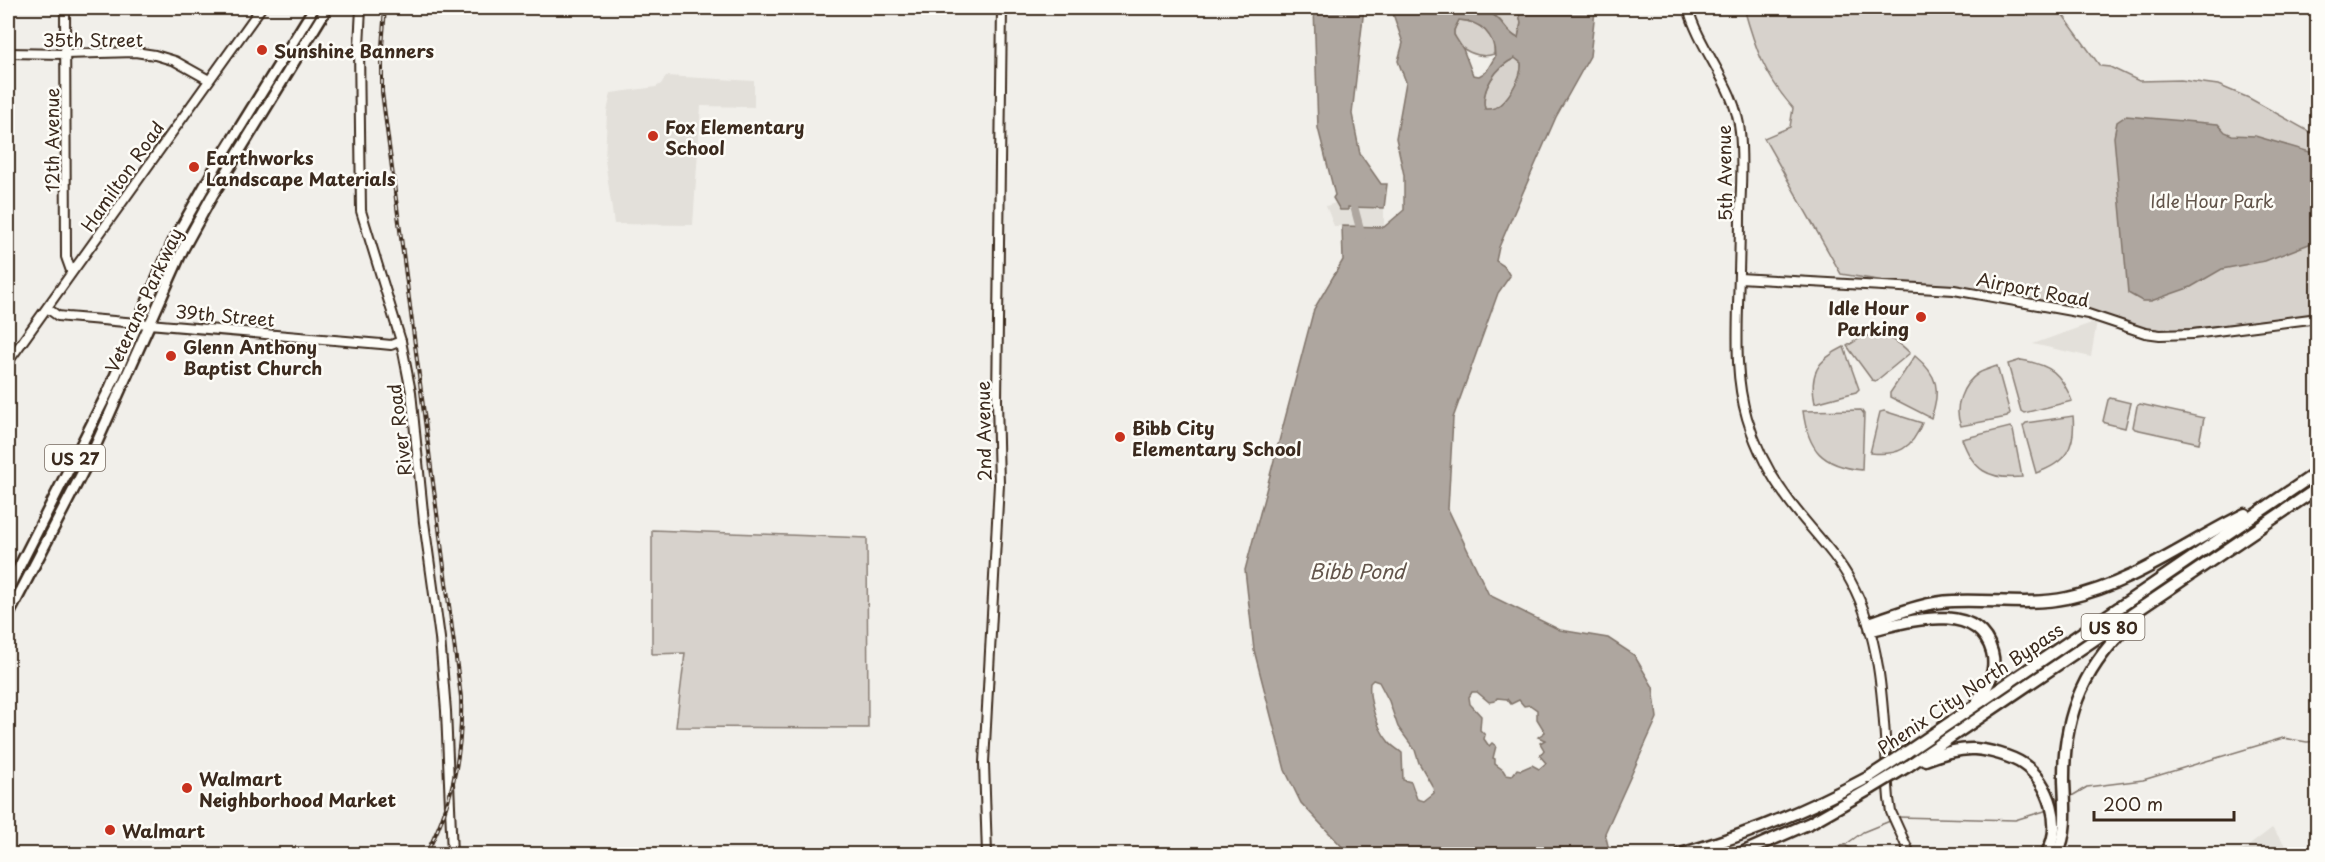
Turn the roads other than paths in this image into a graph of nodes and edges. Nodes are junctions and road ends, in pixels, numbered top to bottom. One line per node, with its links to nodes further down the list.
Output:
1 (65, 8): 9 (street, 12th Avenue)
2 (261, 8): 10 (street, Hamilton Road)
3 (314, 8): 15 (main road, Veterans Parkway / US 27)
4 (327, 8): 16 (main road, Veterans Parkway / US 27)
5 (361, 8): 17 (street, River Road)
6 (1002, 8): 29 (street, 2nd Avenue)
7 (1688, 8): 12 (street, 5th Avenue)
8 (8, 52): 9 (street, 35th Street)
9 (65, 54): 10 (street, 35th Street); 11 (street, 12th Avenue)
10 (209, 80): 11 (street, Hamilton Road)
11 (71, 271): 13 (street, Hamilton Road)
12 (1739, 278): 14 (street, Airport Road); 25 (street, 5th Avenue)
13 (48, 308): 15 (street, 39th Street); 18 (street, Hamilton Road)
14 (2318, 318)
15 (137, 323): 16 (street, 39th Street); 23 (main road, Veterans Parkway / US 27)
16 (150, 324): 17 (street, 39th Street); 24 (main road, Veterans Parkway / US 27)
17 (401, 341): 28 (street, River Road)
18 (8, 362)
19 (2318, 472): 21 (highway, Phenix City North Bypass / US 80)
20 (2318, 488): 22 (highway, Phenix City North Bypass / US 80)
21 (2272, 502): 25 (highway); 26 (highway, Phenix City North Bypass / US 80)
22 (2189, 575): 27 (highway, Phenix City North Bypass / US 80); 34 (highway)
23 (8, 589)
24 (8, 616)
25 (1870, 627): 26 (highway); 32 (street, 5th Avenue)
26 (1969, 709): 30 (highway, Phenix City North Bypass / US 80, bridge)
27 (1908, 766): 31 (highway, Phenix City North Bypass / US 80, bridge); 33 (highway)
28 (452, 855)
29 (987, 855)
30 (1681, 855)
31 (1739, 855)
32 (1910, 855)
33 (2046, 855)
34 (2057, 855)

